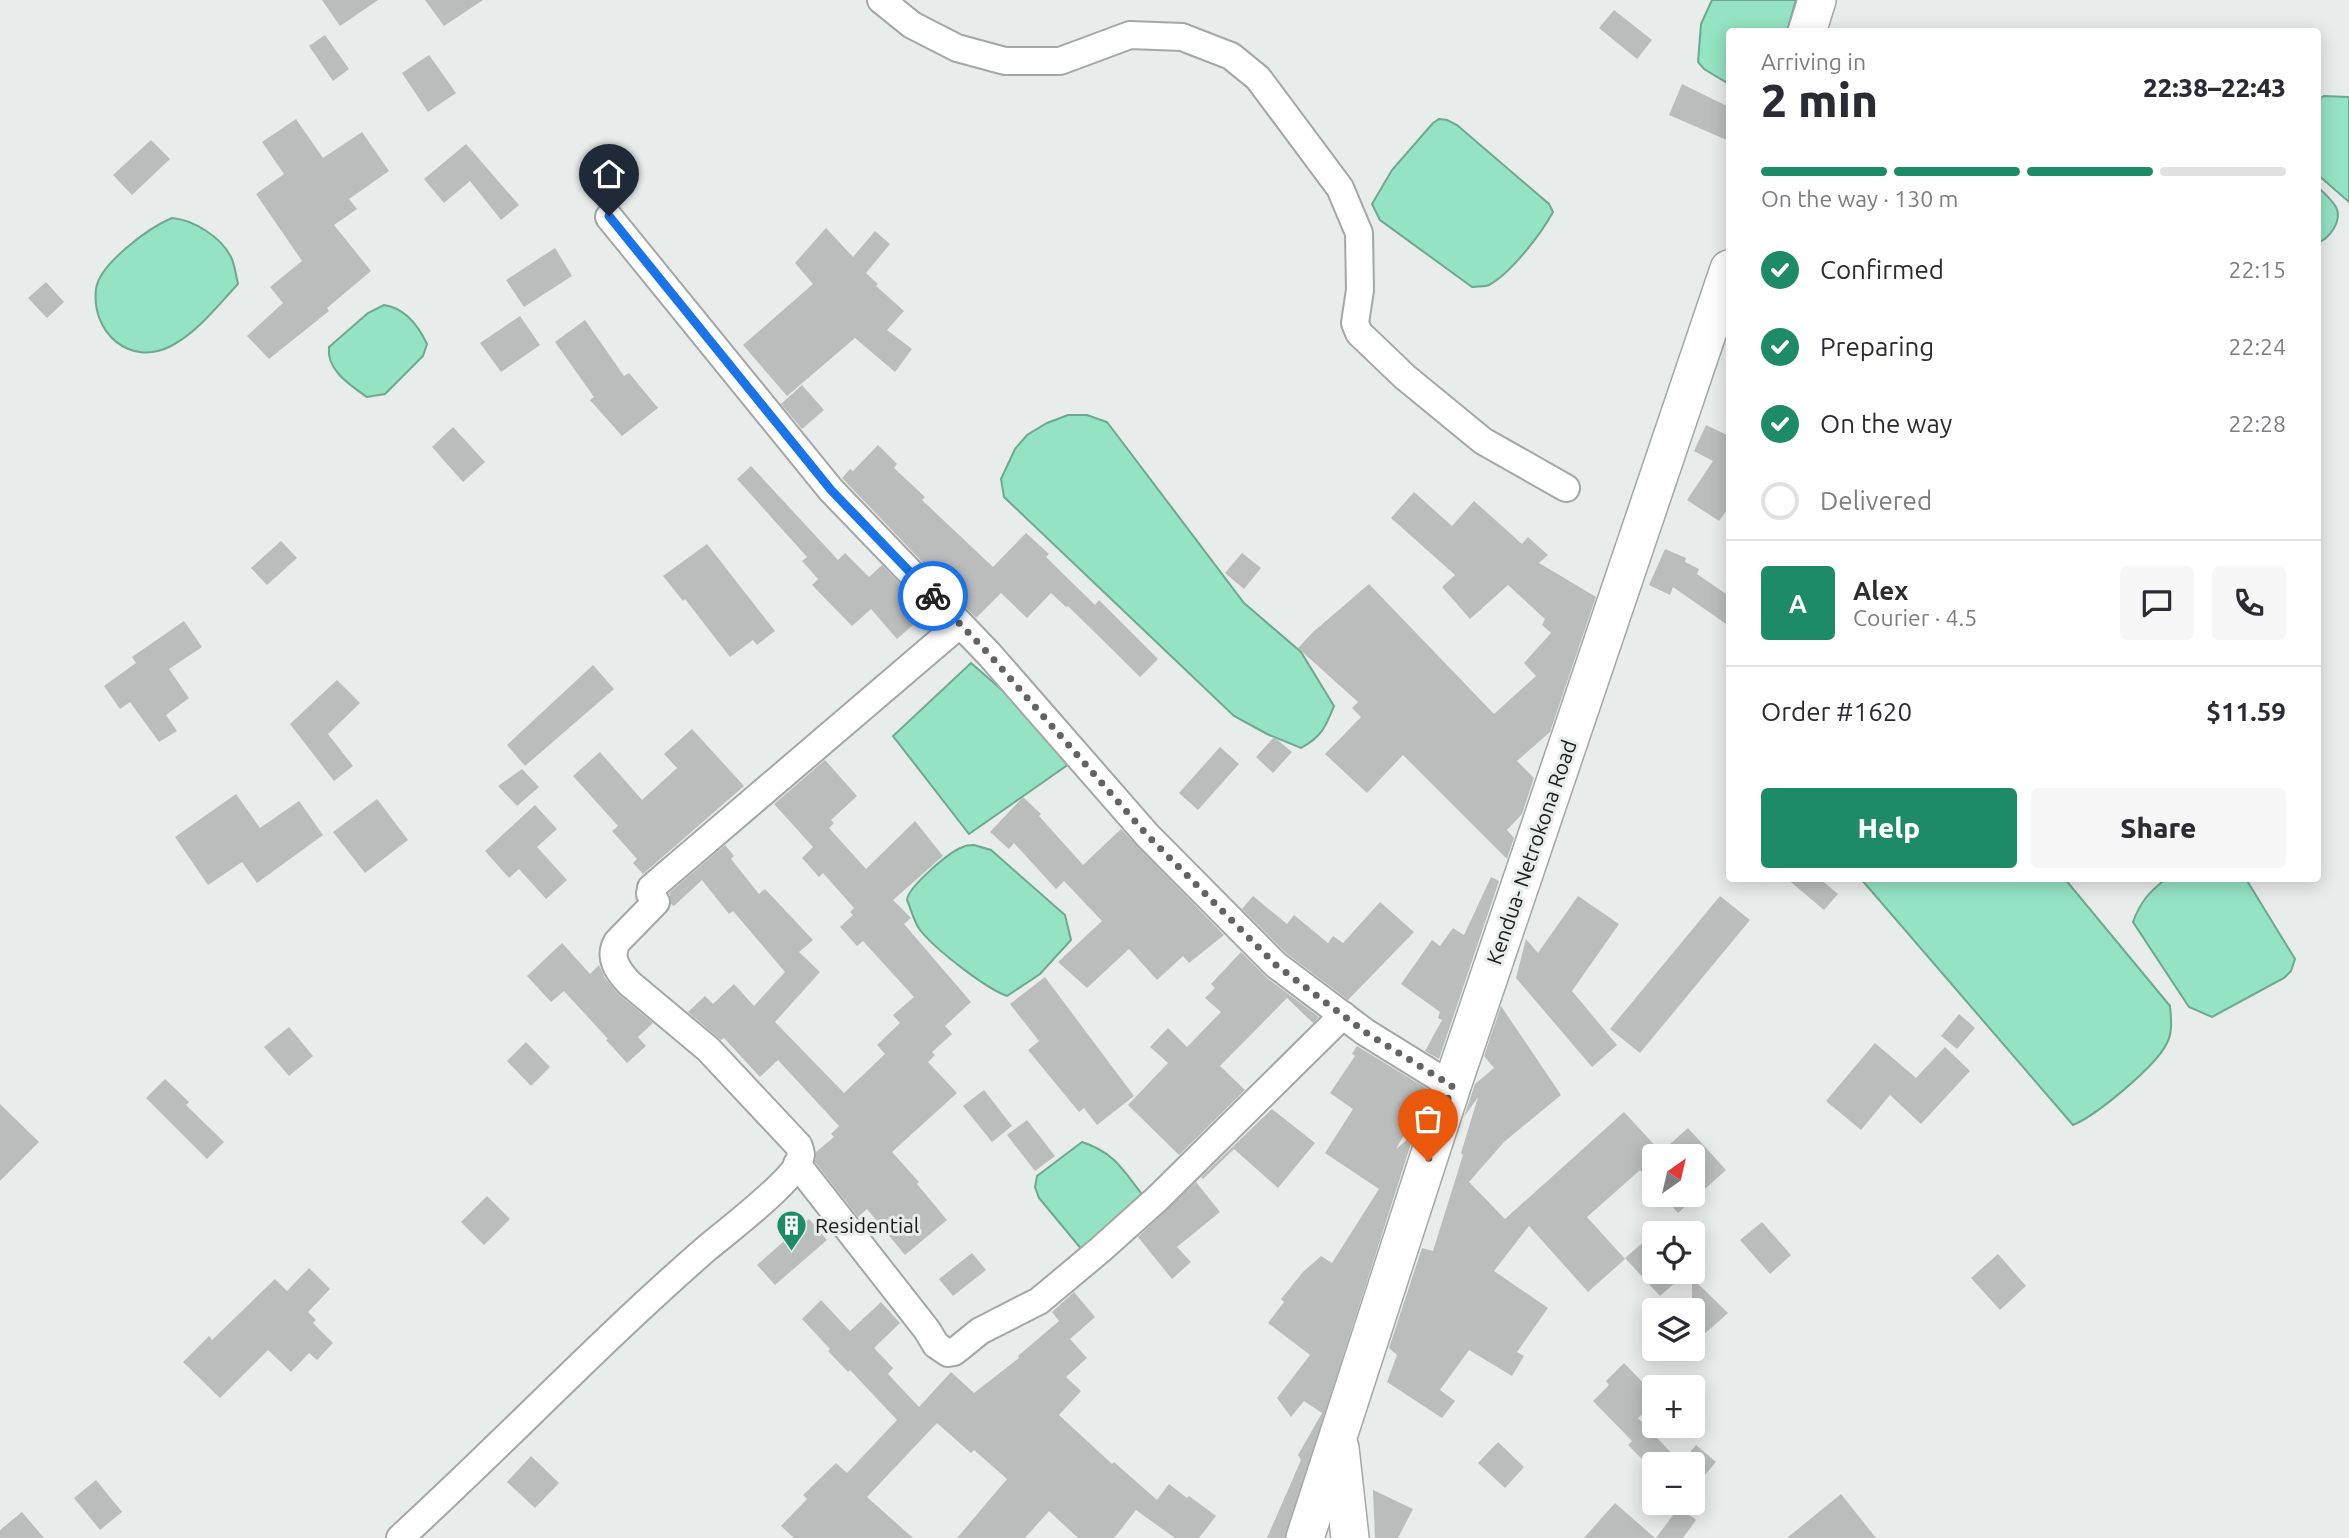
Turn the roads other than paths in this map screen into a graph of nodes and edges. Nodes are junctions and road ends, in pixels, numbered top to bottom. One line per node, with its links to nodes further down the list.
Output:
1 (881, 0): 6 (street)
2 (1817, 0): 3 (main road)
3 (1808, 28)
4 (609, 216): 7 (street)
5 (1726, 278): 9 (main road, Kendua- Netrokona Road)
6 (1566, 488)
7 (960, 624): 8 (street); 10 (street)
8 (1343, 1015): 9 (street); 10 (street)
9 (1452, 1086): 11 (main road, Kendua- Netrokona Road)
10 (797, 1164): 12 (street)
11 (1339, 1437): 13 (main road, Kendua- Netrokona Road); 14 (main road)
12 (400, 1538)
13 (1305, 1538)
14 (1350, 1538)

